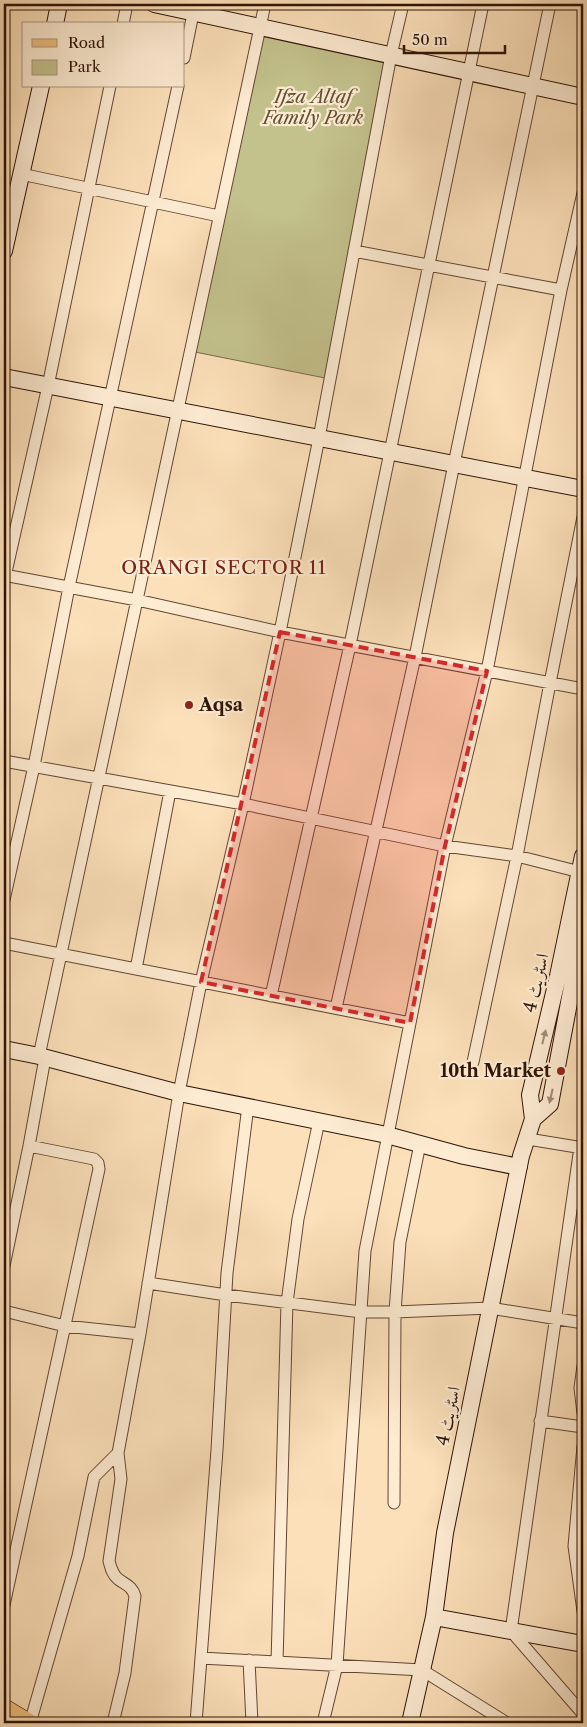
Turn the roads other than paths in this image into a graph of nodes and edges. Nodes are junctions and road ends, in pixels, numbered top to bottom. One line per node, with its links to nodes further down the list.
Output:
1 (59, 4): 9 (street)
2 (127, 4): 10 (street)
3 (154, 4): 8 (street)
4 (265, 4): 11 (street)
5 (403, 4): 13 (street)
6 (482, 4): 14 (street)
7 (550, 4): 15 (street)
8 (195, 8): 11 (street); 12 (street)
9 (55, 22)
10 (123, 22)
11 (260, 27): 13 (street); 24 (street)
12 (185, 53)
13 (391, 55): 14 (street); 26 (street)
14 (468, 72): 15 (street); 27 (street)
15 (532, 86): 19 (street); 28 (street)
16 (41, 88): 20 (street)
17 (110, 88): 21 (street)
18 (178, 88): 23 (street)
19 (583, 97)
20 (21, 174): 21 (street); 25 (street)
21 (89, 189): 23 (street); 31 (street)
22 (583, 192): 29 (street)
23 (153, 202): 24 (street); 32 (street)
24 (219, 216): 33 (street)
25 (4, 251)
26 (354, 251): 27 (street); 34 (street)
27 (428, 265): 28 (street); 35 (street)
28 (493, 277): 29 (street); 36 (street)
29 (560, 290): 37 (street)
30 (4, 377): 31 (street)
31 (48, 386): 32 (street); 40 (street)
32 (111, 398): 33 (street); 41 (street)
33 (178, 410): 34 (street); 42 (street)
34 (319, 438): 35 (street); 43 (street)
35 (390, 452): 36 (street); 44 (street)
36 (454, 464): 37 (street); 45 (street)
37 (524, 478): 38 (street); 46 (street)
38 (583, 489)
39 (583, 517): 47 (street)
40 (4, 577): 41 (street)
41 (69, 587): 42 (street); 50 (street)
42 (137, 600): 43 (street); 51 (street)
43 (280, 632): 44 (street); 53 (street)
44 (350, 645): 45 (street); 54 (street)
45 (415, 657): 46 (street); 55 (street)
46 (487, 671): 47 (street); 56 (street)
47 (550, 683): 48 (street); 57 (street)
48 (583, 690)
49 (4, 761): 50 (street)
50 (34, 766): 51 (street); 60 (street)
51 (98, 779): 52 (street); 63 (street)
52 (170, 791): 53 (street); 64 (street)
53 (244, 804): 54 (street); 65 (street)
54 (311, 818): 55 (street); 66 (street)
55 (375, 831): 56 (street); 67 (street)
56 (445, 846): 57 (street); 68 (street)
57 (517, 856): 59 (street); 71 (street)
58 (583, 856): 59 (street, اسٹریٹ 4)
59 (580, 872): 74 (street, اسٹریٹ 4, one-way to 59)
60 (4, 900)
61 (583, 928): 74 (street, اسٹریٹ 4, one-way to 74)
62 (4, 943): 63 (street)
63 (60, 955): 64 (street); 70 (street)
64 (136, 969): 65 (street)
65 (201, 982): 66 (street); 72 (street)
66 (271, 996): 67 (street)
67 (336, 1008): 68 (street)
68 (410, 1023): 76 (street)
69 (4, 1049): 70 (street)
70 (42, 1057): 72 (street); 79 (street)
71 (473, 1062)
72 (179, 1092): 73 (street); 83 (street)
73 (248, 1106): 75 (street); 84 (street)
74 (533, 1119): 77 (street, اسٹریٹ 4)
75 (319, 1121): 76 (street); 85 (street)
76 (387, 1135): 78 (street); 88 (street)
77 (528, 1139): 80 (street); 81 (street, اسٹریٹ 4)
78 (420, 1144): 81 (street); 89 (street)
79 (29, 1146): 82 (street); 92 (street)
80 (582, 1147): 90 (street)
81 (519, 1167): 86 (street, اسٹریٹ 4)
82 (4, 1266)
83 (148, 1283): 84 (street); 93 (street)
84 (226, 1295): 85 (street); 106 (street)
85 (287, 1302): 88 (street); 108 (street)
86 (490, 1308): 89 (street); 90 (street); 103 (street, اسٹریٹ 4)
87 (4, 1311): 92 (street)
88 (361, 1312): 89 (street); 109 (street)
89 (395, 1312): 100 (street)
90 (555, 1318): 91 (street); 96 (street)
91 (583, 1323)
92 (65, 1326): 93 (street); 101 (street)
93 (140, 1334): 99 (street)
94 (583, 1366): 95 (street)
95 (583, 1413)
96 (540, 1421): 97 (street); 104 (street)
97 (583, 1426)
98 (583, 1446): 102 (street)
99 (118, 1453): 113 (street); 114 (street)
100 (394, 1503)
101 (4, 1605)
102 (583, 1611)
103 (434, 1617): 104 (street); 110 (street, اسٹریٹ 4)
104 (511, 1631): 105 (street); 112 (street)
105 (583, 1644)
106 (201, 1658): 107 (street); 115 (street)
107 (249, 1660): 108 (street); 116 (street)
108 (277, 1662): 109 (street)
109 (338, 1665): 110 (street); 117 (street)
110 (422, 1670): 118 (street, اسٹریٹ 4); 119 (street)
111 (4, 1708): 113 (main road)
112 (583, 1714)
113 (30, 1723)
114 (113, 1723)
115 (196, 1723)
116 (252, 1723)
117 (323, 1723)
118 (410, 1723)
119 (506, 1723)

